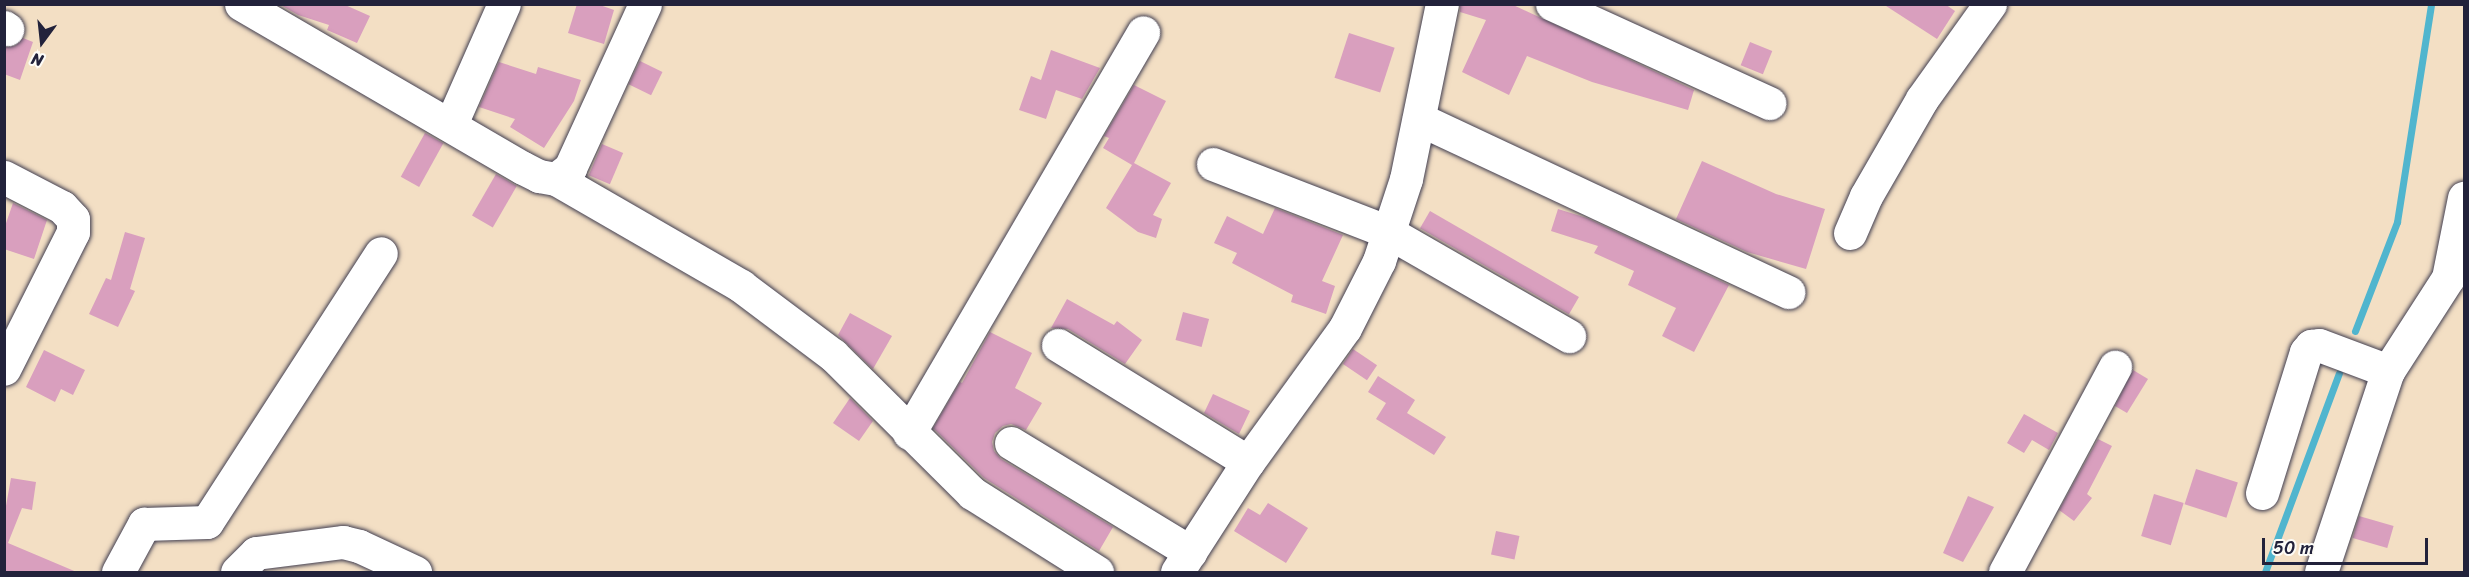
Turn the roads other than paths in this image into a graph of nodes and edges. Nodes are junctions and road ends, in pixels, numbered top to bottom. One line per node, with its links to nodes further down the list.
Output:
1 (241, 4): 10 (street)
2 (504, 4): 10 (street)
3 (645, 4): 13 (street)
4 (1442, 4): 9 (street)
5 (1552, 4): 8 (street)
6 (1990, 4): 16 (street)
7 (1143, 32): 24 (street)
8 (1769, 102)
9 (1419, 119): 15 (street); 18 (street)
10 (451, 124): 13 (street)
11 (1213, 164): 15 (street)
12 (4, 177): 22 (street)
13 (556, 178): 24 (street)
14 (2464, 198): 23 (street)
15 (1388, 232): 19 (street); 26 (street)
16 (1851, 233)
17 (381, 253): 29 (street)
18 (1789, 292)
19 (1569, 336)
20 (1058, 345): 26 (street)
21 (2115, 367): 33 (street)
22 (4, 369)
23 (2388, 371): 27 (street); 34 (street)
24 (909, 433): 32 (street)
25 (1011, 443): 28 (street)
26 (1248, 462): 28 (street)
27 (2262, 493)
28 (1183, 562)
29 (118, 573)
30 (237, 573): 31 (street)
31 (415, 573)
32 (1096, 573)
33 (2006, 573)
34 (2321, 573)

